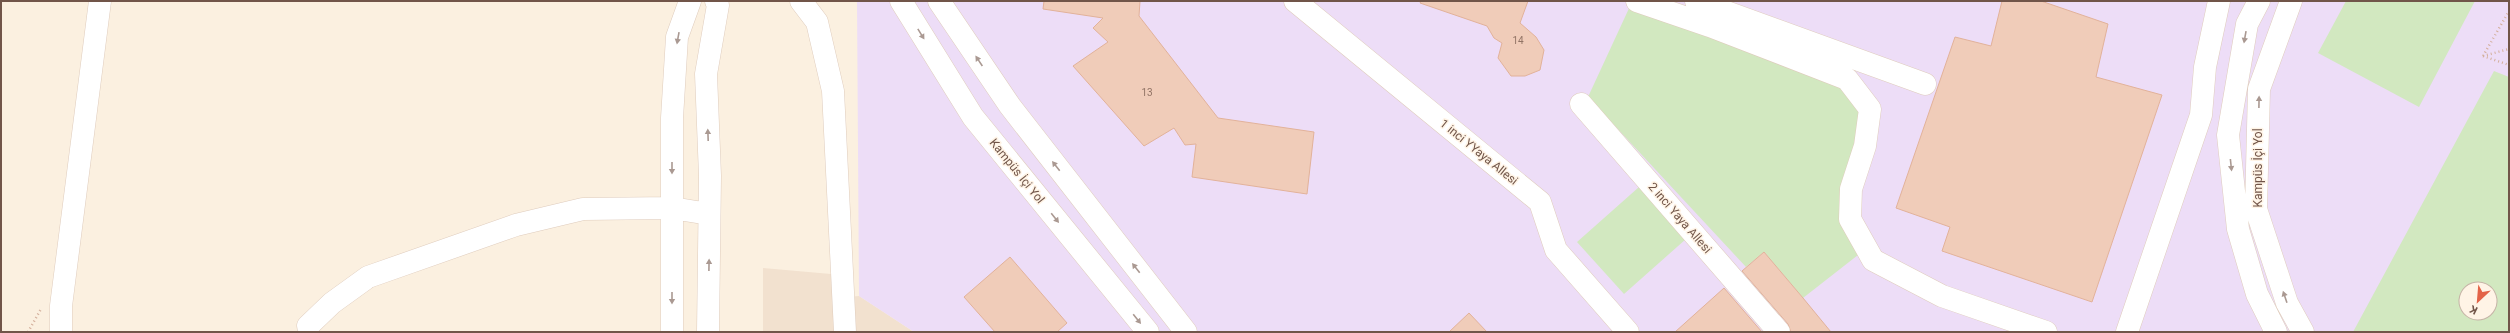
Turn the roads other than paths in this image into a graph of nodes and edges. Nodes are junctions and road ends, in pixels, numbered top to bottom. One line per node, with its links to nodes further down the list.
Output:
1 (100, 1): 19 (street)
2 (690, 1): 15 (street, one-way to 15)
3 (716, 1): 16 (street, one-way to 3)
4 (801, 1): 22 (street)
5 (901, 1): 23 (street, Kampüs İçi Yol, one-way to 23)
6 (939, 1): 24 (street, one-way to 6)
7 (1296, 1): 25 (street, 1 inci YYaya Allesi)
8 (1637, 1): 17 (street)
9 (2219, 1): 28 (street)
10 (2259, 1): 29 (street, Kampüs İçi Yol, one-way to 29)
11 (2290, 1): 30 (street, Kampüs İçi Yol, one-way to 11)
12 (1695, 2): 13 (street)
13 (1925, 84)
14 (1581, 104): 26 (street, 2 inci Yaya Allesi)
15 (672, 208): 16 (street); 18 (street); 20 (street, one-way to 20)
16 (709, 214): 21 (street, one-way to 16)
17 (2007, 325): 27 (street)
18 (308, 326)
19 (61, 332)
20 (672, 332)
21 (708, 332)
22 (845, 332)
23 (1148, 332)
24 (1186, 332)
25 (1628, 332)
26 (1779, 332)
27 (2046, 332)
28 (2127, 332)
29 (2276, 332)
30 (2303, 332)

